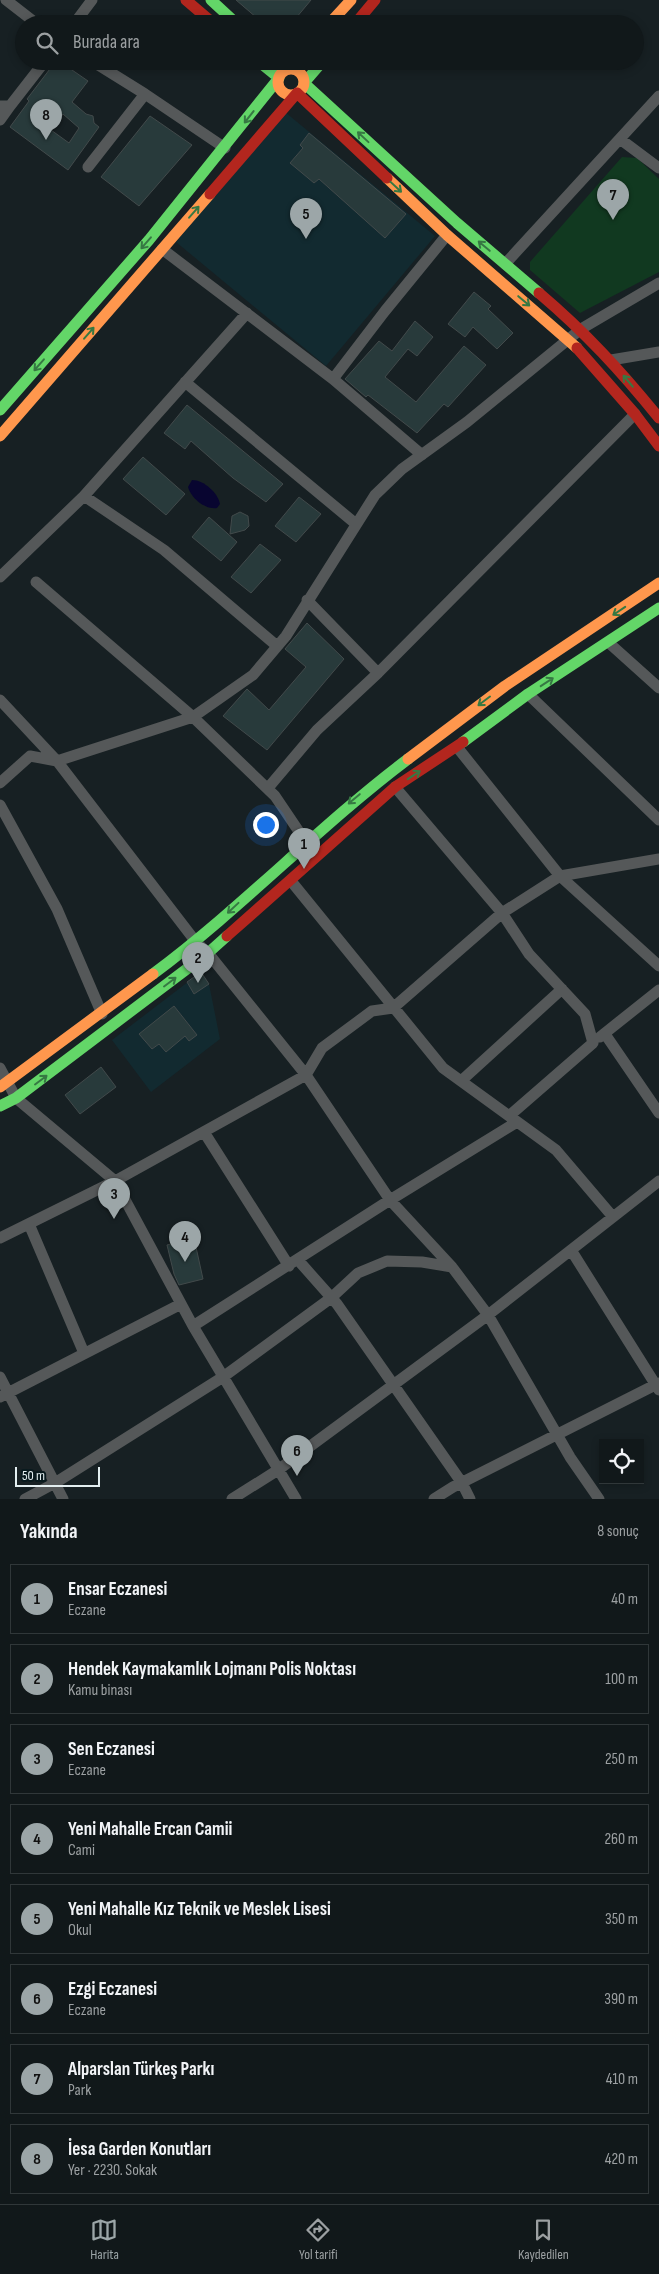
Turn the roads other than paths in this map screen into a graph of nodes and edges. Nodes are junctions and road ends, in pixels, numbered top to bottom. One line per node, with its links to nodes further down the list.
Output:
1 (6, 0): 7 (street)
2 (92, 0): 8 (street)
3 (186, 0): 9 (main road)
4 (212, 0): 10 (main road)
5 (351, 0): 11 (main road)
6 (375, 0): 12 (main road)
7 (25, 15)
8 (81, 15)
9 (204, 15)
10 (228, 15)
11 (337, 15)
12 (362, 15)
13 (37, 70): 21 (street)
14 (106, 70): 19 (street)
15 (287, 70): 17 (main road); 18 (main road); 24 (main road, one-way to 24)
16 (315, 70): 17 (main road)
17 (304, 83): 18 (main road); 29 (main road, one-way to 17)
18 (297, 93): 27 (main road, one-way to 27); 28 (main road, one-way to 18)
19 (145, 94): 24 (street); 25 (street)
20 (659, 96): 23 (street)
21 (5, 106): 22 (street)
22 (0, 120)
23 (620, 139): 26 (street); 29 (street)
24 (225, 148): 38 (main road, one-way to 38)
25 (88, 167)
26 (659, 168)
27 (447, 235): 33 (main road, one-way to 33); 36 (street)
28 (162, 249): 31 (street); 41 (main road, one-way to 28)
29 (505, 264): 32 (main road)
30 (659, 283): 32 (street)
31 (247, 313): 36 (street); 37 (street)
32 (581, 329): 33 (street); 35 (main road)
33 (569, 339): 39 (main road); 43 (street)
34 (659, 352): 35 (street)
35 (611, 360): 40 (main road, one-way to 35)
36 (334, 379): 43 (street)
37 (186, 382): 44 (street); 45 (street)
38 (0, 410)
39 (635, 414): 42 (main road); 53 (street)
40 (659, 418)
41 (0, 436)
42 (659, 446)
43 (422, 455): 45 (street)
44 (84, 496): 46 (street); 52 (street)
45 (356, 524): 49 (street)
46 (0, 577)
47 (36, 582): 57 (street)
48 (659, 583): 65 (main road, one-way to 65)
49 (307, 600): 52 (street); 53 (street)
50 (659, 608): 51 (main road)
51 (609, 643): 54 (street); 55 (main road, one-way to 51)
52 (277, 646): 57 (street)
53 (378, 673): 62 (street)
54 (659, 688)
55 (528, 694): 58 (main road); 64 (street)
56 (0, 700): 59 (street)
57 (193, 717): 59 (street); 62 (street)
58 (457, 747): 61 (main road, one-way to 58); 67 (street)
59 (57, 761): 60 (street); 70 (street)
60 (0, 783)
61 (395, 787): 68 (main road); 69 (street)
62 (268, 788): 65 (street)
63 (0, 805): 76 (street)
64 (659, 820)
65 (306, 842): 70 (main road, one-way to 70)
66 (659, 859): 67 (street)
67 (560, 876): 69 (street); 72 (street)
68 (291, 881): 71 (main road); 75 (street)
69 (502, 913): 73 (street); 75 (street)
70 (196, 942): 71 (street); 76 (main road)
71 (208, 953): 80 (street); 83 (main road, one-way to 71)
72 (659, 966)
73 (562, 989): 78 (street); 81 (street)
74 (659, 990): 77 (street)
75 (393, 1008): 80 (street); 81 (street)
76 (102, 1014): 82 (main road)
77 (605, 1034): 78 (street); 85 (street)
78 (593, 1043): 86 (street)
79 (0, 1068): 82 (street)
80 (306, 1075): 87 (street); 90 (street)
81 (461, 1081): 86 (street)
82 (4, 1085): 83 (street)
83 (16, 1098): 84 (main road); 88 (street)
84 (0, 1106)
85 (659, 1113)
86 (513, 1118): 90 (street); 91 (street)
87 (204, 1132): 88 (street); 95 (street)
88 (115, 1181): 92 (street); 98 (street)
89 (659, 1182): 91 (street)
90 (390, 1200): 95 (street); 96 (street)
91 (613, 1218): 94 (street)
92 (29, 1224): 93 (street); 101 (street)
93 (0, 1238)
94 (571, 1250): 99 (street); 105 (street)
95 (293, 1263): 97 (street); 100 (street)
96 (452, 1267): 97 (street); 99 (street)
97 (331, 1298): 103 (street); 104 (street)
98 (181, 1304): 100 (street); 101 (street)
99 (488, 1315): 104 (street); 107 (street)
100 (193, 1326): 103 (street)
101 (84, 1354): 106 (street)
102 (0, 1377): 106 (street)
103 (223, 1378): 108 (street); 109 (street)
104 (393, 1386): 108 (street); 110 (street)
105 (658, 1386): 107 (street)
106 (4, 1395): 109 (street)
107 (558, 1436): 110 (street); 117 (street)
108 (278, 1470): 113 (street); 114 (street)
109 (54, 1483): 111 (street); 112 (street)
110 (462, 1483): 115 (street); 116 (street)
111 (24, 1499)
112 (63, 1499)
113 (232, 1499)
114 (296, 1499)
115 (434, 1499)
116 (470, 1499)
117 (598, 1499)

